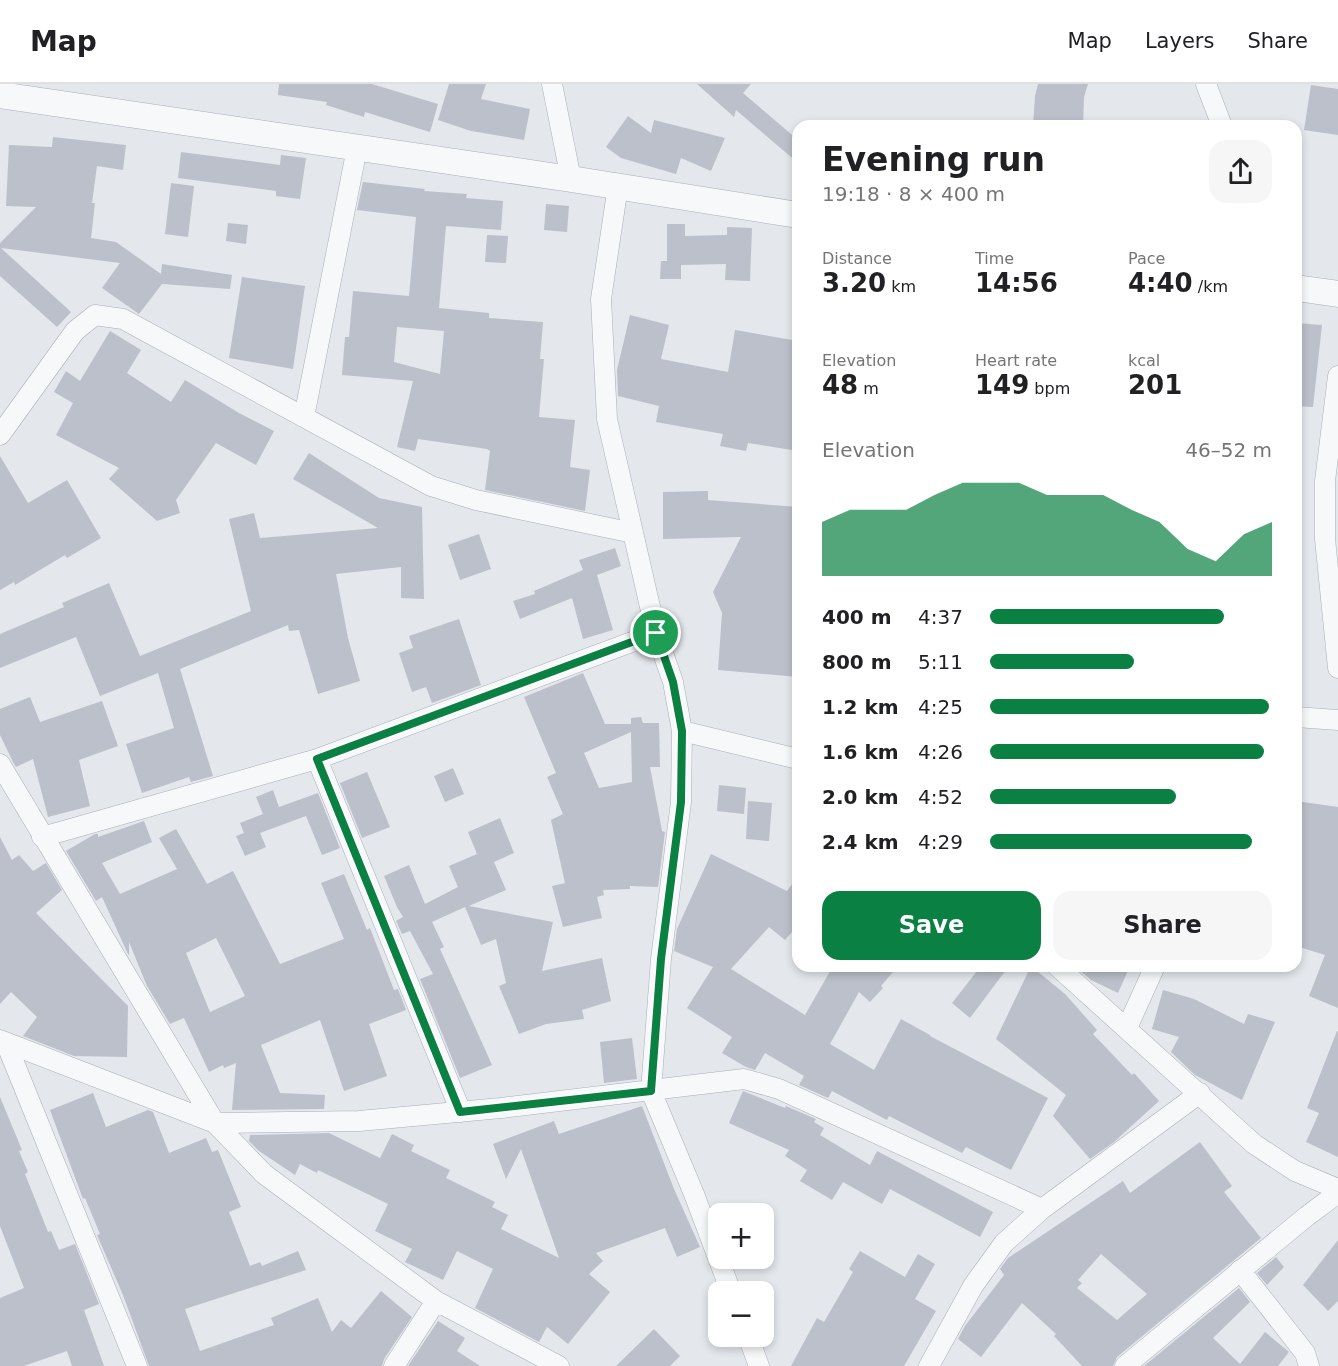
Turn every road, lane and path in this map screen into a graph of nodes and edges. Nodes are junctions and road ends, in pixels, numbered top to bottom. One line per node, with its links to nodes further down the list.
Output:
1 (552, 84): 6 (street)
2 (1206, 84): 4 (street)
3 (0, 95): 5 (street)
4 (1220, 120)
5 (357, 148): 6 (street); 12 (street)
6 (571, 179): 7 (street)
7 (618, 186): 8 (street); 14 (street)
8 (792, 214)
9 (1302, 289): 10 (street)
10 (1338, 294)
11 (1338, 376): 16 (street)
12 (304, 417): 13 (street); 14 (street)
13 (0, 435)
14 (633, 533): 15 (street)
15 (656, 633): 19 (street); 21 (street)
16 (1338, 668)
17 (1302, 717): 18 (street)
18 (1338, 720)
19 (682, 731): 20 (street); 28 (street)
20 (792, 758)
21 (317, 759): 23 (street); 30 (street)
22 (0, 764): 23 (street)
23 (42, 837): 31 (street)
24 (1064, 972): 26 (street)
25 (1152, 972): 26 (street)
26 (1126, 1028): 29 (street)
27 (3, 1042): 31 (street); 38 (street)
28 (651, 1091): 30 (street); 33 (street); 35 (street)
29 (1200, 1093): 32 (street); 33 (street)
30 (460, 1112): 31 (street)
31 (215, 1123): 36 (street)
32 (1338, 1191): 34 (street)
33 (1042, 1209): 42 (street)
34 (1240, 1270): 43 (street); 44 (street)
35 (727, 1281)
36 (436, 1301): 39 (street); 40 (street)
37 (752, 1347): 41 (street)
38 (137, 1366)
39 (394, 1366)
40 (559, 1366)
41 (759, 1366)
42 (929, 1366)
43 (1125, 1366)
44 (1309, 1366)

